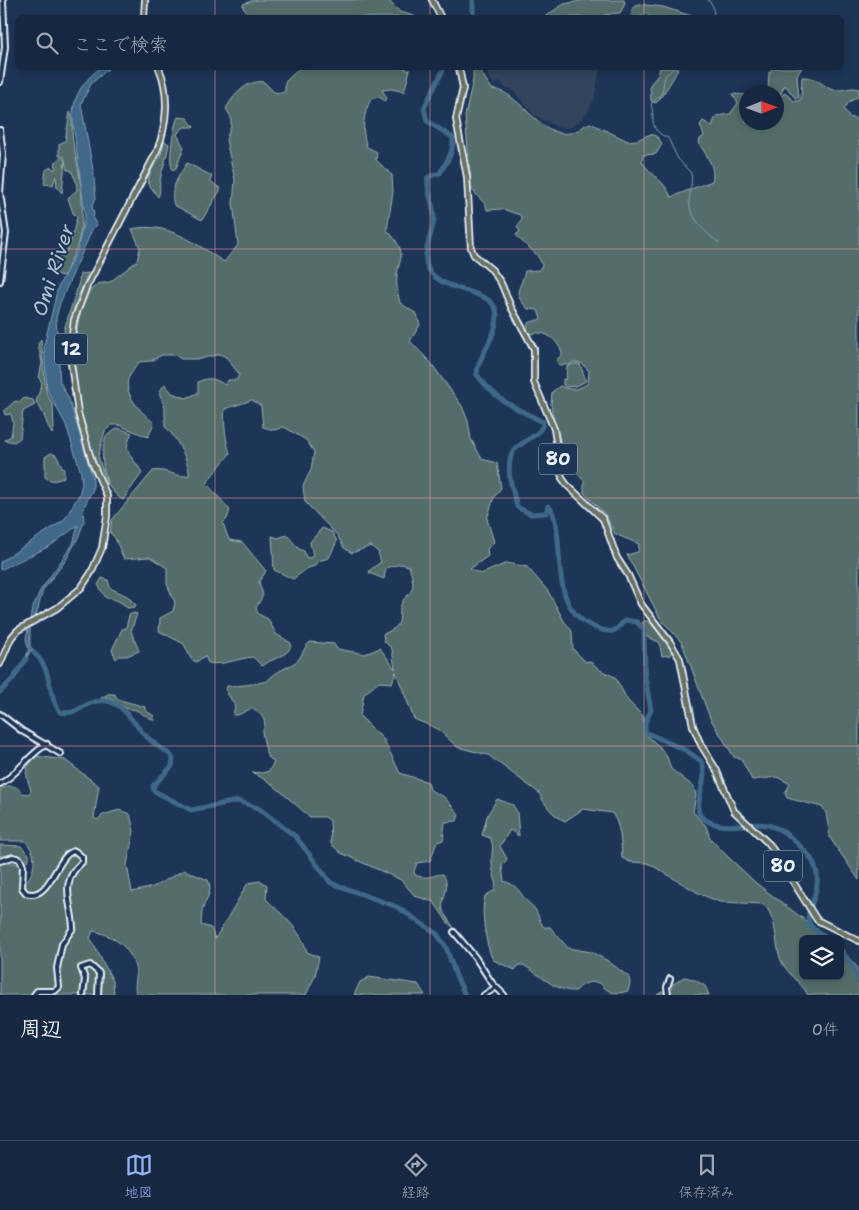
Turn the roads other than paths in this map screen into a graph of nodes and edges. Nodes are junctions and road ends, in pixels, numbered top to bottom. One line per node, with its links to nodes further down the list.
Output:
1 (3, 0): 8 (street)
2 (145, 0): 4 (main road)
3 (432, 0): 5 (main road)
4 (144, 15)
5 (440, 15)
6 (159, 70): 11 (main road, 12)
7 (458, 70): 18 (main road, 80)
8 (0, 82)
9 (0, 130): 10 (street)
10 (0, 282)
11 (0, 664)
12 (0, 714): 13 (street)
13 (47, 744): 14 (street); 15 (street)
14 (61, 754)
15 (0, 784)
16 (0, 861): 21 (street)
17 (454, 932): 20 (street)
18 (859, 941)
19 (670, 979): 26 (street)
20 (496, 988): 24 (street); 25 (street)
21 (34, 995)
22 (82, 995): 23 (street)
23 (98, 995)
24 (484, 995)
25 (504, 995)
26 (668, 995)

